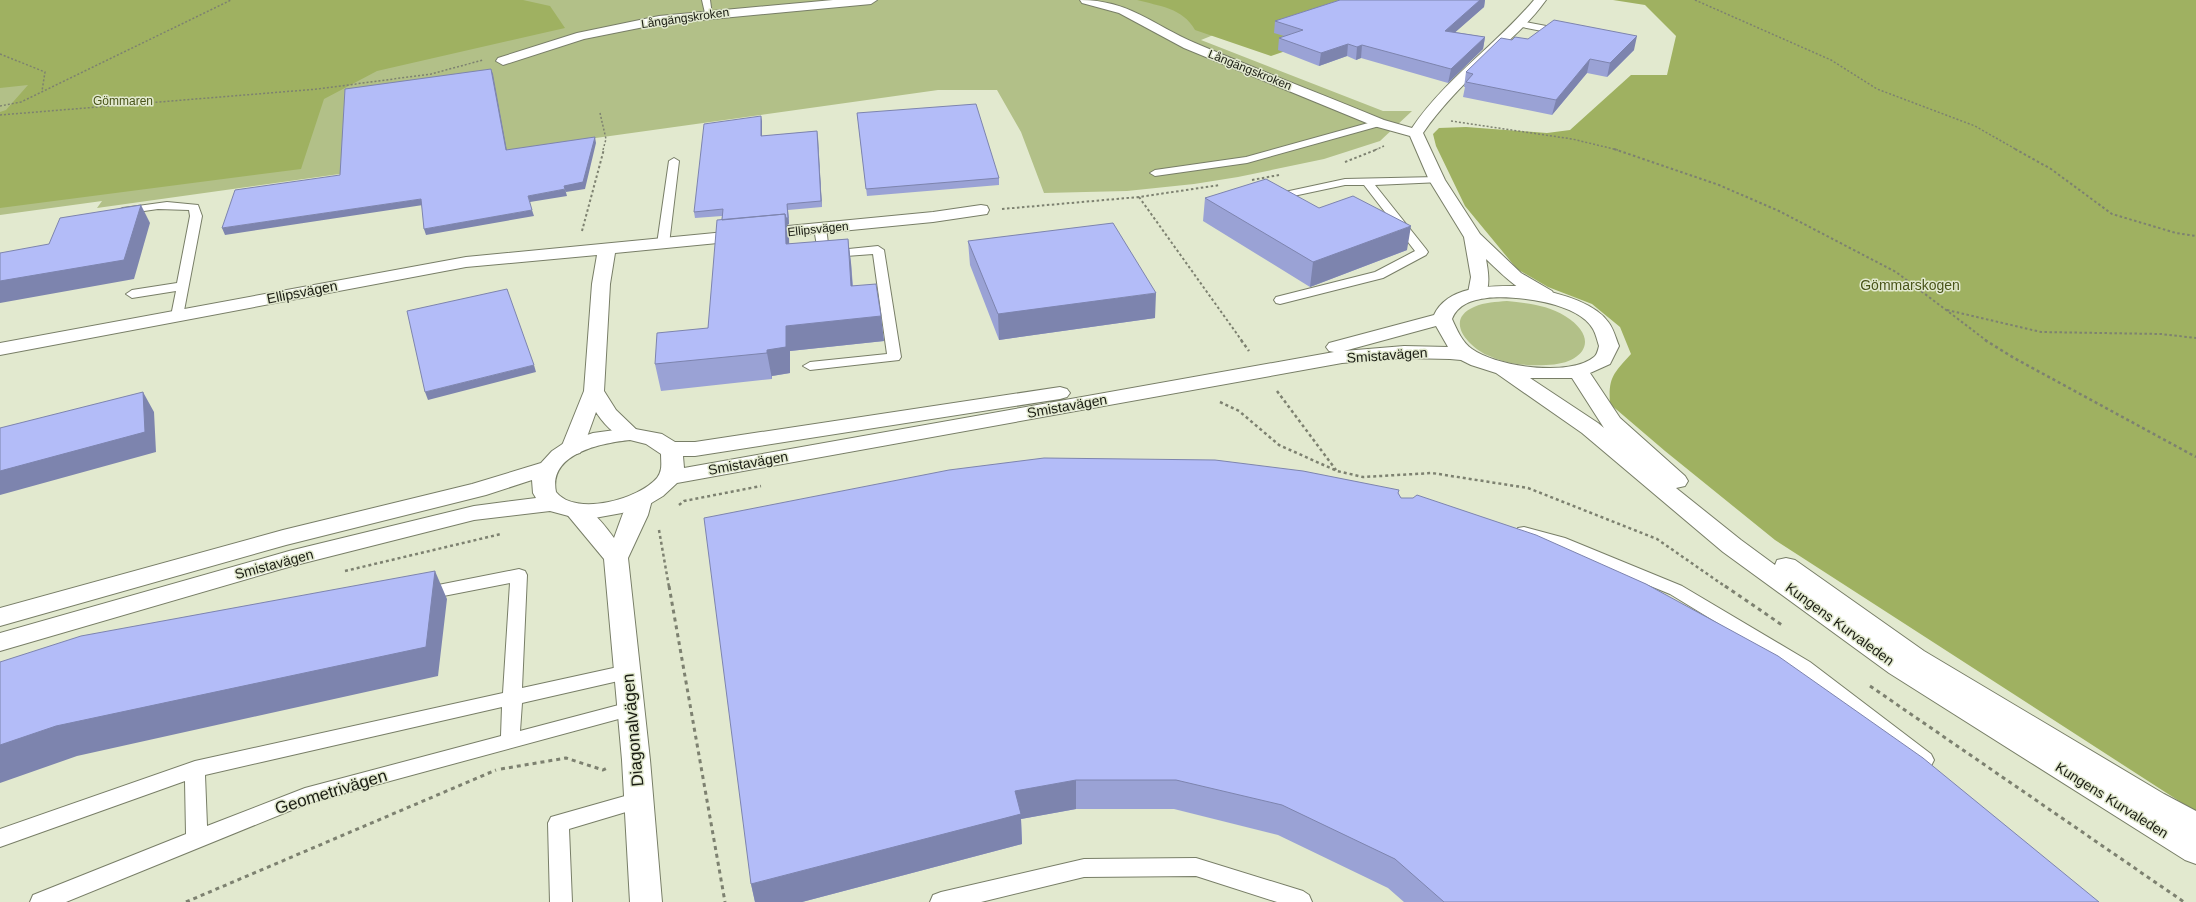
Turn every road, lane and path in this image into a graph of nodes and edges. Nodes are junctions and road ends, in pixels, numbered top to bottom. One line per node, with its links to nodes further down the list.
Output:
1 (231, 0): 12 (path)
2 (706, 0): 7 (lane)
3 (871, 0): 7 (street, Långängskroken)
4 (1086, 0): 17 (street, Långängskroken)
5 (1540, 0): 8 (street)
6 (1695, 0): 27 (path)
7 (709, 14): 11 (street, Långängskroken)
8 (1520, 24): 9 (lane); 16 (street)
9 (1574, 34)
10 (0, 54): 12 (path)
11 (503, 61): 15 (path)
12 (42, 91): 13 (path)
13 (0, 106)
14 (600, 113): 31 (path)
15 (0, 115)
16 (1426, 118): 18 (street); 37 (path)
17 (1378, 123): 18 (street, Långängskroken); 20 (lane)
18 (1416, 133): 21 (street)
19 (674, 162): 29 (lane)
20 (1155, 173)
21 (1437, 180): 22 (lane); 28 (street)
22 (1367, 182): 23 (lane); 36 (lane)
23 (1284, 195)
24 (981, 210): 26 (street, Ellipsvägen); 43 (path)
25 (109, 213): 32 (lane)
26 (820, 228): 29 (street, Ellipsvägen); 44 (lane)
27 (2196, 236)
28 (1473, 237): 33 (street); 35 (street)
29 (663, 244): 30 (street, Ellipsvägen)
30 (607, 250): 31 (street, Ellipsvägen); 48 (street)
31 (576, 253): 38 (street, Ellipsvägen)
32 (182, 286): 34 (lane); 38 (lane)
33 (1477, 293): 35 (street); 39 (street)
34 (132, 294)
35 (1545, 296): 46 (street)
36 (1280, 300)
37 (1945, 310): 40 (path); 53 (path)
38 (177, 316): 41 (street, Ellipsvägen)
39 (1442, 319): 42 (street); 52 (street, Smistavägen)
40 (2196, 338)
41 (0, 349)
42 (1466, 354): 45 (street); 55 (street, Smistavägen)
43 (1252, 355)
44 (810, 366)
45 (1504, 370): 46 (street); 80 (street, Kungens Kurvaleden)
46 (1579, 371): 77 (street, Kungens Kurvaleden)
47 (1274, 387): 49 (path)
48 (594, 391): 50 (street); 51 (street)
49 (1219, 401)
50 (630, 434): 51 (street); 52 (street)
51 (572, 448): 54 (street)
52 (670, 449): 55 (street)
53 (2196, 457)
54 (547, 468): 58 (street); 67 (street, Smistavägen)
55 (670, 477): 57 (street)
56 (762, 486): 59 (path)
57 (640, 500): 60 (street); 61 (street, Diagonalvägen)
58 (552, 503): 60 (street); 68 (street, Smistavägen)
59 (673, 509)
60 (577, 512): 64 (street)
61 (630, 527): 64 (street, Diagonalvägen); 85 (path)
62 (1505, 527): 75 (lane)
63 (502, 534): 65 (path)
64 (616, 558): 69 (street, Diagonalvägen)
65 (341, 572)
66 (403, 598): 70 (lane)
67 (0, 618)
68 (0, 642)
69 (627, 672): 70 (lane); 71 (street, Diagonalvägen)
70 (511, 699): 72 (lane); 74 (lane)
71 (630, 709): 72 (lane, Geometrivägen); 73 (street, Diagonalvägen)
72 (510, 742): 79 (lane, Geometrivägen)
73 (636, 760): 76 (street, Diagonalvägen); 82 (path)
74 (195, 769): 78 (lane); 79 (lane)
75 (1938, 771)
76 (639, 800): 83 (lane); 84 (street, Diagonalvägen)
77 (2196, 825)
78 (0, 838)
79 (196, 841): 81 (lane, Geometrivägen)
80 (2196, 851)
81 (41, 902)
82 (186, 902)
83 (561, 902)
84 (646, 902)
85 (725, 902)
86 (942, 902): 87 (lane)
87 (1301, 902)

